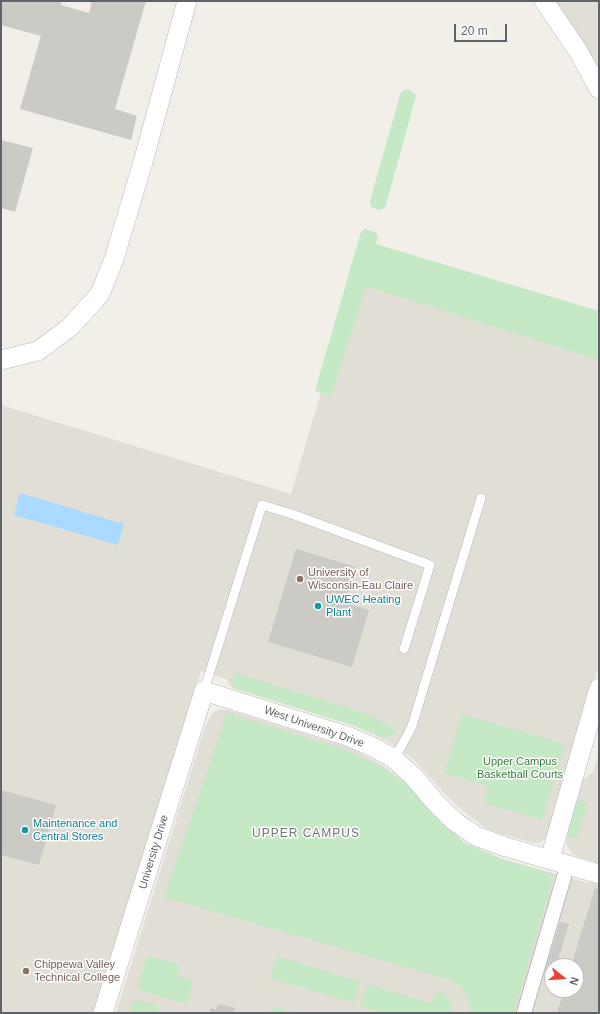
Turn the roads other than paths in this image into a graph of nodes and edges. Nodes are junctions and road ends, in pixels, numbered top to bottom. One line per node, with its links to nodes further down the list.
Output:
1 (187, 1): 4 (street)
2 (544, 1): 3 (street)
3 (597, 78)
4 (1, 360)
5 (481, 498): 9 (lane)
6 (404, 649): 8 (lane)
7 (599, 688): 10 (street)
8 (204, 691): 9 (street, West University Drive); 13 (street, University Drive)
9 (393, 758): 10 (street, West University Drive)
10 (550, 859): 11 (street, West University Drive)
11 (599, 874)
12 (564, 877): 14 (street)
13 (103, 1013)
14 (524, 1013)

